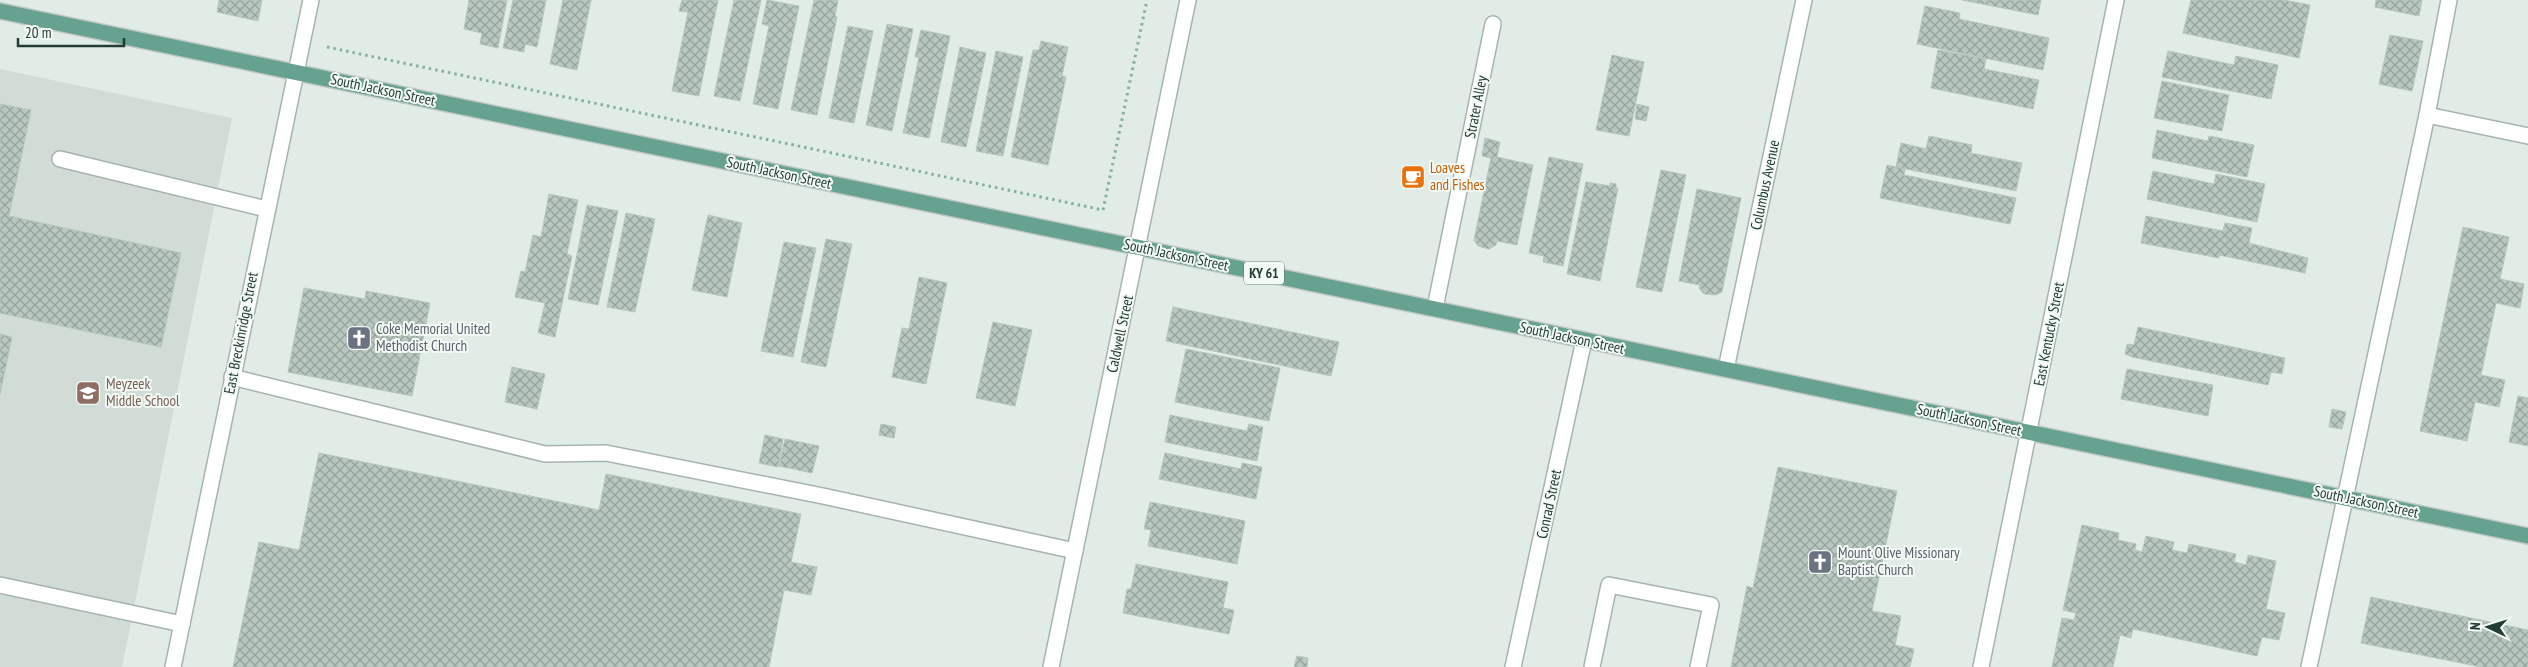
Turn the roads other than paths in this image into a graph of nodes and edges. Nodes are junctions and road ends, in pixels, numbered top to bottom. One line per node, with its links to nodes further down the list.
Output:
1 (310, 0): 8 (street, East Breckinridge Street)
2 (1188, 0): 13 (street, Caldwell Street)
3 (1804, 0): 16 (street, Columbus Avenue)
4 (2116, 0): 18 (street, East Kentucky Street)
5 (2450, 0): 9 (street)
6 (0, 11): 8 (main road, South Jackson Street / KY 61)
7 (1493, 24): 14 (street, Strater Alley)
8 (296, 72): 12 (street, East Breckinridge Street); 13 (main road, South Jackson Street / KY 61)
9 (2428, 115): 10 (street); 19 (street)
10 (2528, 136)
11 (60, 159): 12 (street)
12 (266, 209): 17 (street, East Breckinridge Street)
13 (1138, 247): 14 (main road, South Jackson Street / KY 61); 21 (street, Caldwell Street)
14 (1435, 308): 15 (main road, South Jackson Street / KY 61)
15 (1584, 340): 16 (main road, South Jackson Street / KY 61); 24 (street, Conrad Street)
16 (1726, 369): 18 (main road, South Jackson Street / KY 61)
17 (232, 378): 21 (street); 23 (street, East Breckinridge Street)
18 (2029, 433): 19 (main road, South Jackson Street / KY 61); 29 (street, East Kentucky Street)
19 (2346, 498): 20 (main road, South Jackson Street / KY 61); 30 (street)
20 (2528, 536)
21 (1075, 551): 26 (street, Caldwell Street)
22 (0, 585): 23 (street)
23 (182, 624): 25 (street, East Breckinridge Street)
24 (1518, 666)
25 (174, 667)
26 (1051, 667)
27 (1592, 667): 28 (street)
28 (1698, 667)
29 (1981, 667)
30 (2309, 667)

